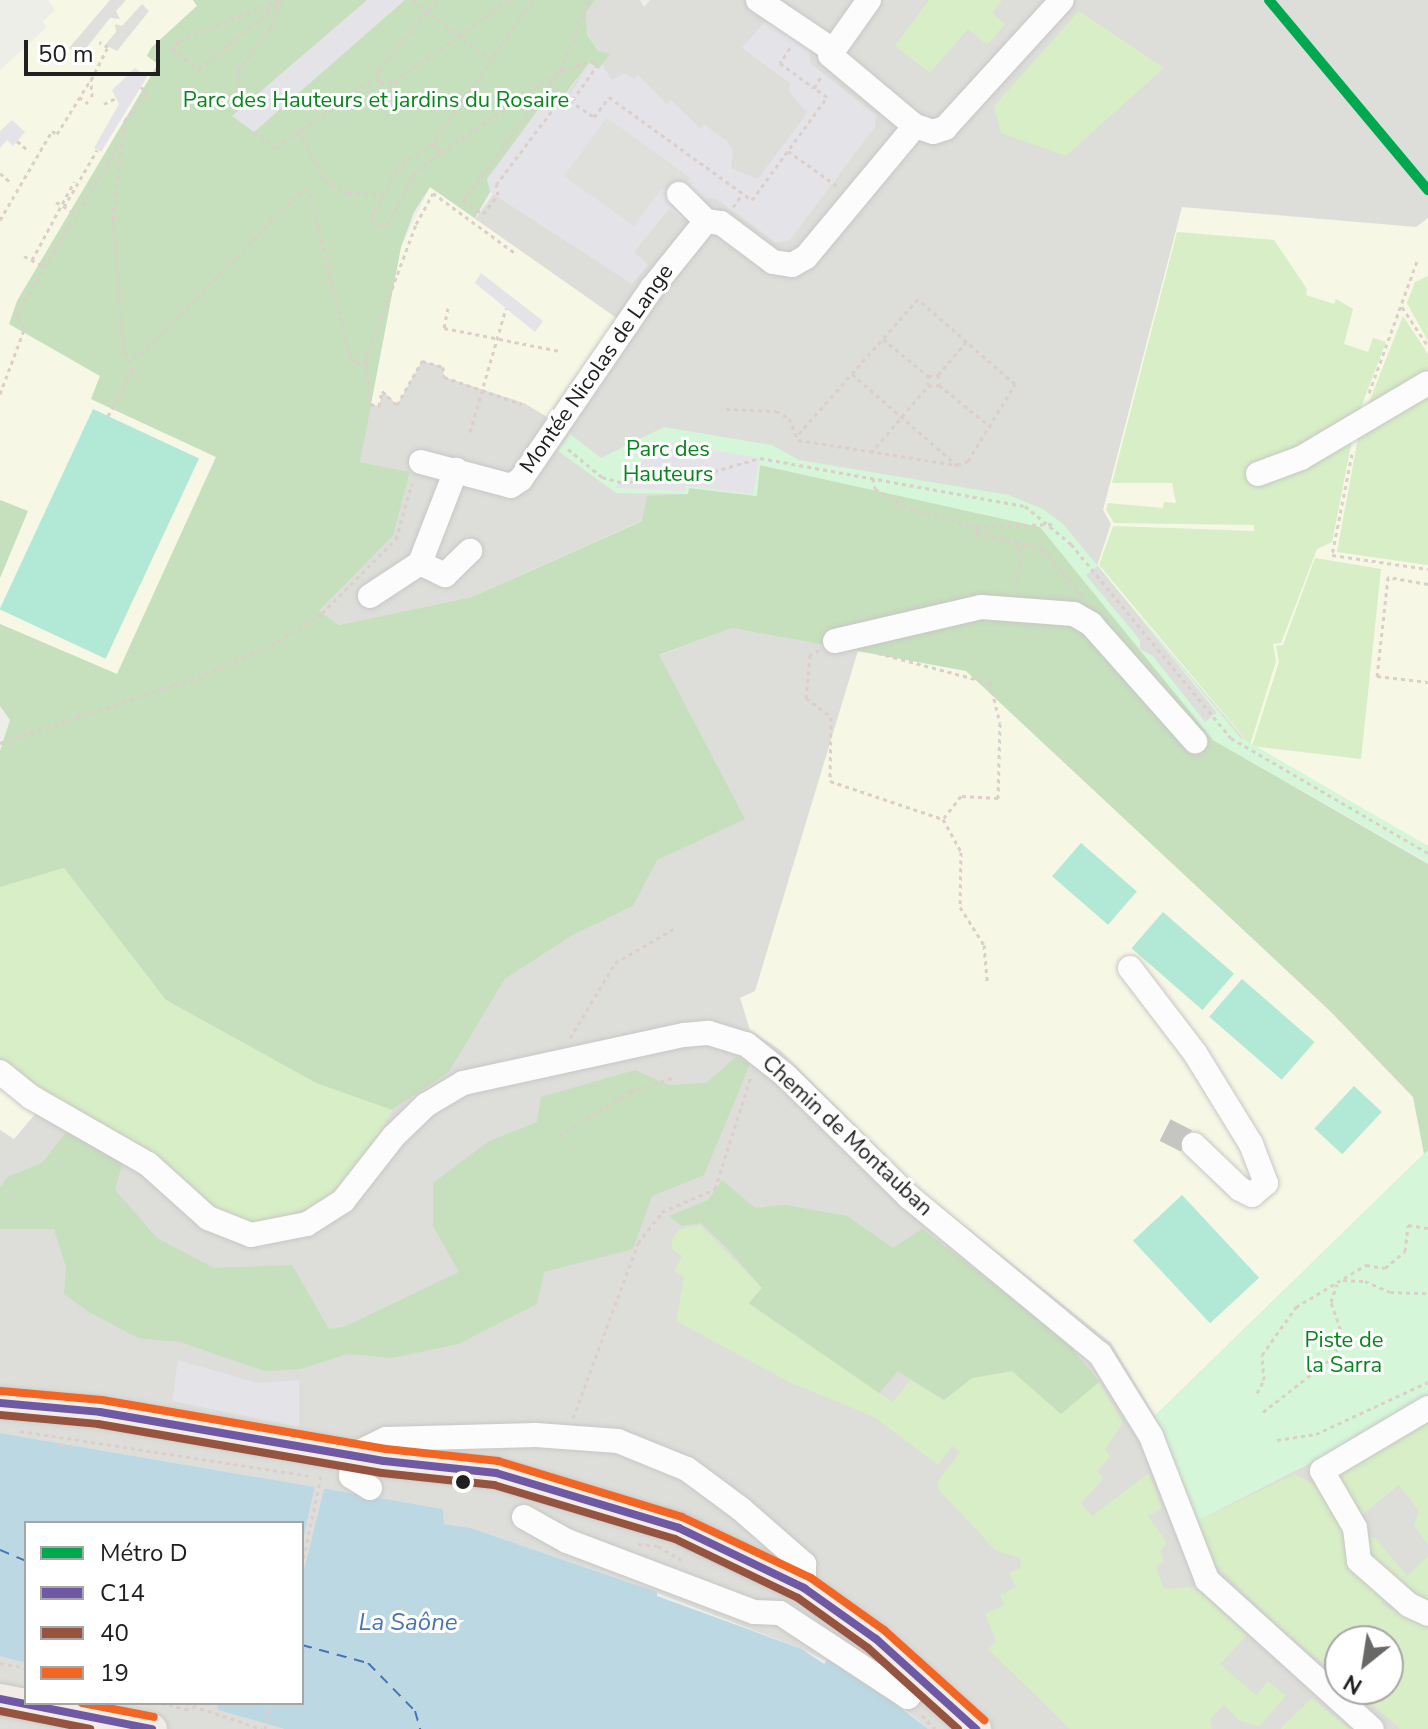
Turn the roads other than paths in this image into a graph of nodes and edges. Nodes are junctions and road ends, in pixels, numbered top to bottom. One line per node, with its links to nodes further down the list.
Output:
1 (758, 0): 4 (street)
2 (869, 0): 4 (street)
3 (1062, 0): 5 (street)
4 (830, 55): 5 (street)
5 (915, 126): 7 (street)
6 (679, 194): 7 (street)
7 (714, 222): 10 (street, Montée Nicolas de Lange)
8 (1428, 383): 11 (street)
9 (421, 462): 10 (street, Montée Nicolas de Lange)
10 (456, 470): 13 (street)
11 (1258, 474)
12 (470, 551): 13 (street)
13 (420, 563): 14 (street)
14 (370, 596)
15 (835, 641): 16 (street)
16 (1195, 741)
17 (1130, 968): 19 (street)
18 (0, 1072): 33 (street, Chemin de Montauban)
19 (1194, 1145)
20 (1428, 1408): 26 (street)
21 (7, 1416): 22 (main road)
22 (353, 1455): 23 (street); 25 (main road); 25 (street)
23 (370, 1488)
24 (524, 1517): 27 (street)
25 (804, 1588): 27 (main road)
26 (1428, 1614)
27 (924, 1679): 32 (main road)
28 (0, 1699): 29 (main road)
29 (24, 1704)
30 (30, 1705): 31 (main road)
31 (152, 1729)
32 (976, 1729)
33 (1372, 1729)

